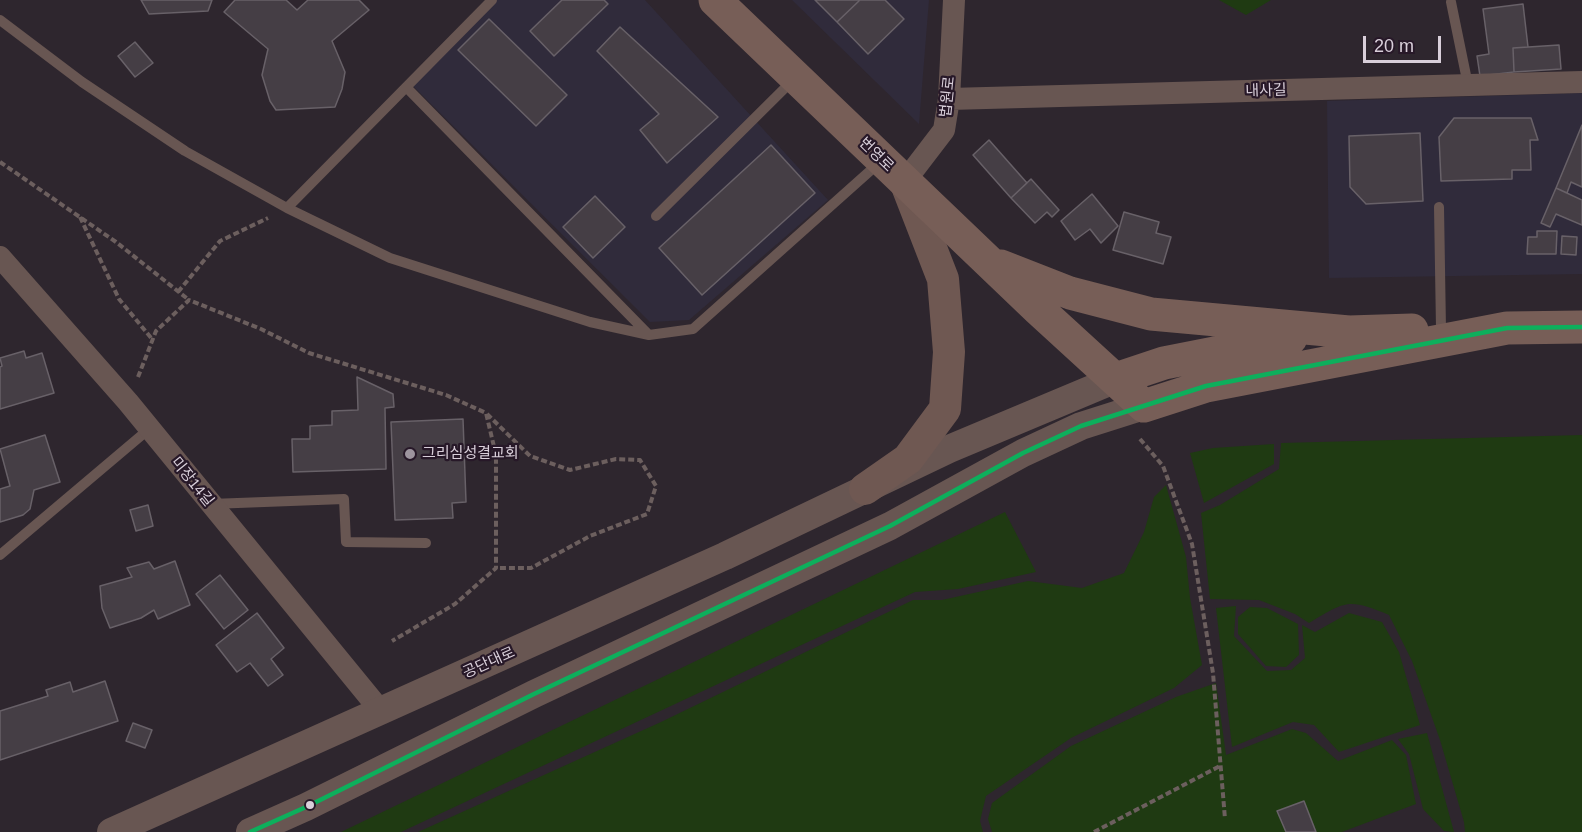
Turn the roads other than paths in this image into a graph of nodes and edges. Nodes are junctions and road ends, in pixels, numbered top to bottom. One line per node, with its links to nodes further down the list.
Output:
1 (492, 0): 9 (lane)
2 (715, 0): 6 (main road, 번영로)
3 (954, 0): 10 (street, 법원로)
4 (1451, 2): 8 (lane)
5 (0, 20): 13 (lane)
6 (796, 77): 11 (main road, 번영로); 14 (lane)
7 (1582, 82): 8 (street, 내사길)
8 (1468, 85): 10 (street, 내사길)
9 (407, 88): 13 (lane); 21 (lane)
10 (949, 99): 11 (street, 법원로)
11 (893, 171): 16 (main road, 번영로); 21 (lane); 25 (main road)
12 (1439, 207): 19 (lane)
13 (288, 208): 21 (lane)
14 (656, 216)
15 (0, 258): 24 (street, 미장14길)
16 (986, 260): 20 (main road); 22 (main road, 번영로)
17 (1582, 327): 18 (main road)
18 (1507, 328): 19 (main road); 23 (main road)
19 (1441, 329): 20 (main road)
20 (1349, 332): 22 (main road)
21 (649, 335)
22 (1116, 380): 23 (main road, 번영로); 25 (street, 공단대로)
23 (1144, 406): 31 (street)
24 (149, 429): 26 (street, 미장14길); 28 (lane)
25 (865, 489): 29 (street, 공단대로)
26 (211, 504): 27 (lane); 29 (street, 미장14길)
27 (426, 543)
28 (0, 555)
29 (380, 710): 30 (street, 공단대로)
30 (111, 832)
31 (250, 832)

